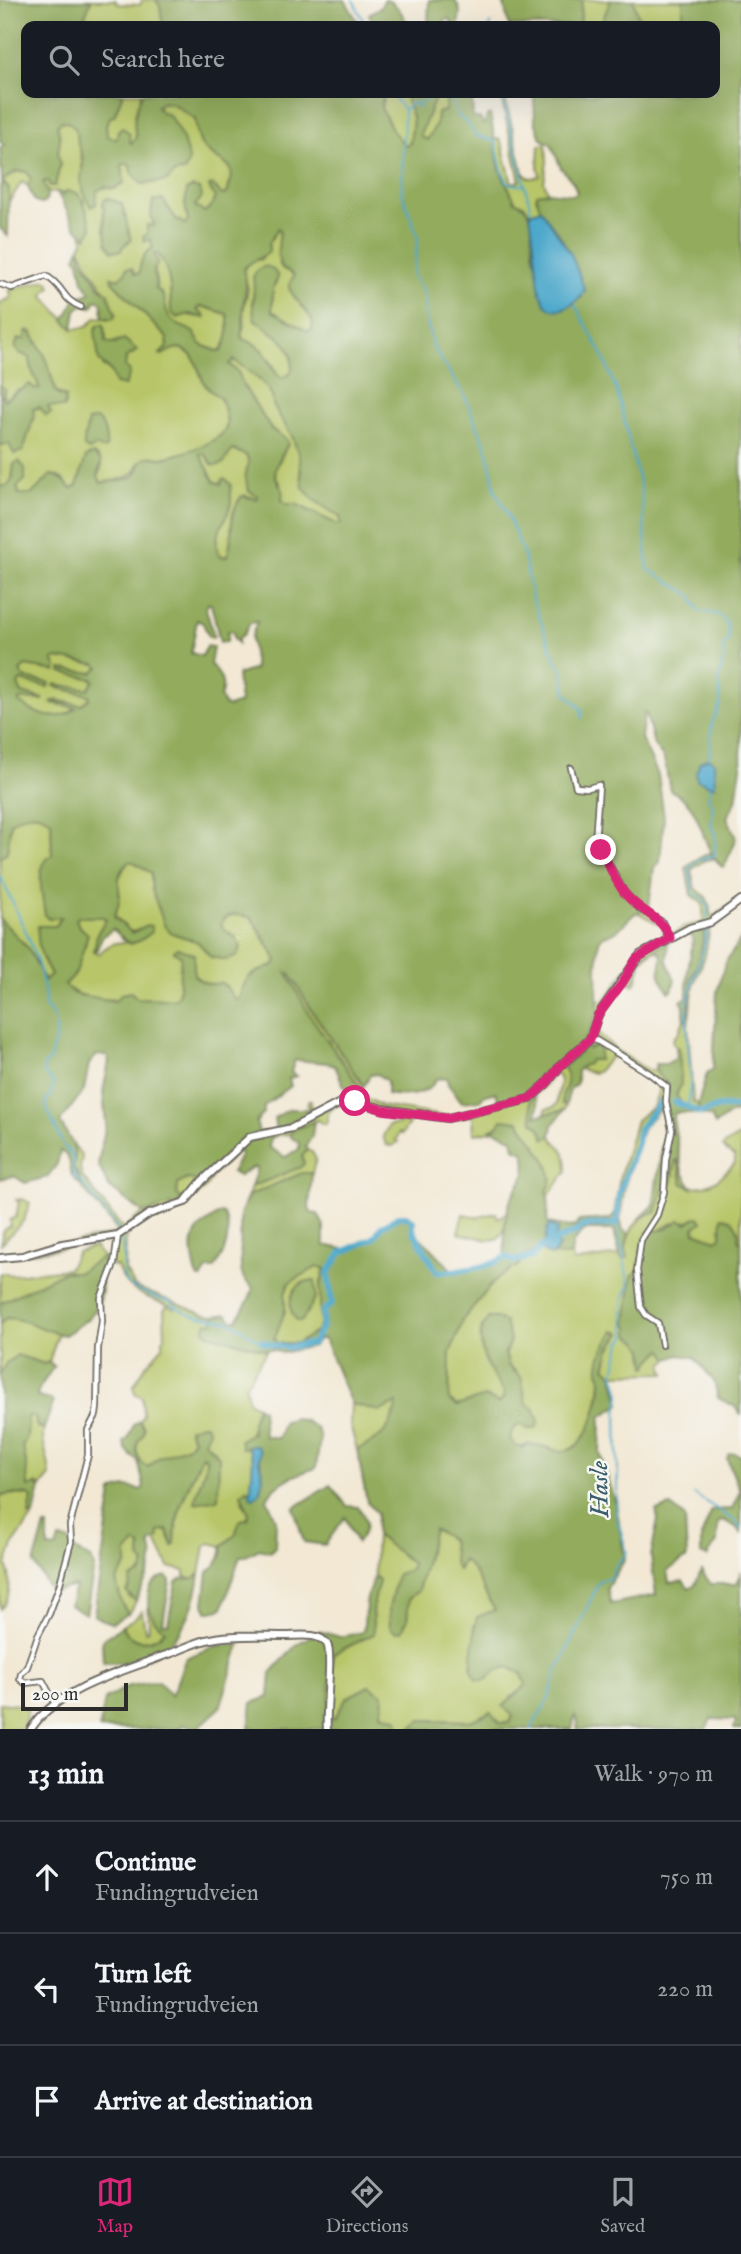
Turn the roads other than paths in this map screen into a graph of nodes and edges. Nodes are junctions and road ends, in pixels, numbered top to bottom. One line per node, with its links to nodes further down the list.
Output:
1 (0, 284): 2 (street)
2 (81, 307)
3 (571, 768): 5 (street)
4 (741, 900): 5 (street)
5 (670, 938): 6 (street)
6 (591, 1037): 7 (street); 9 (street)
7 (118, 1236): 8 (street); 10 (street)
8 (0, 1258)
9 (662, 1345)
10 (55, 1704): 11 (street); 12 (street)
11 (31, 1729)
12 (327, 1729)

